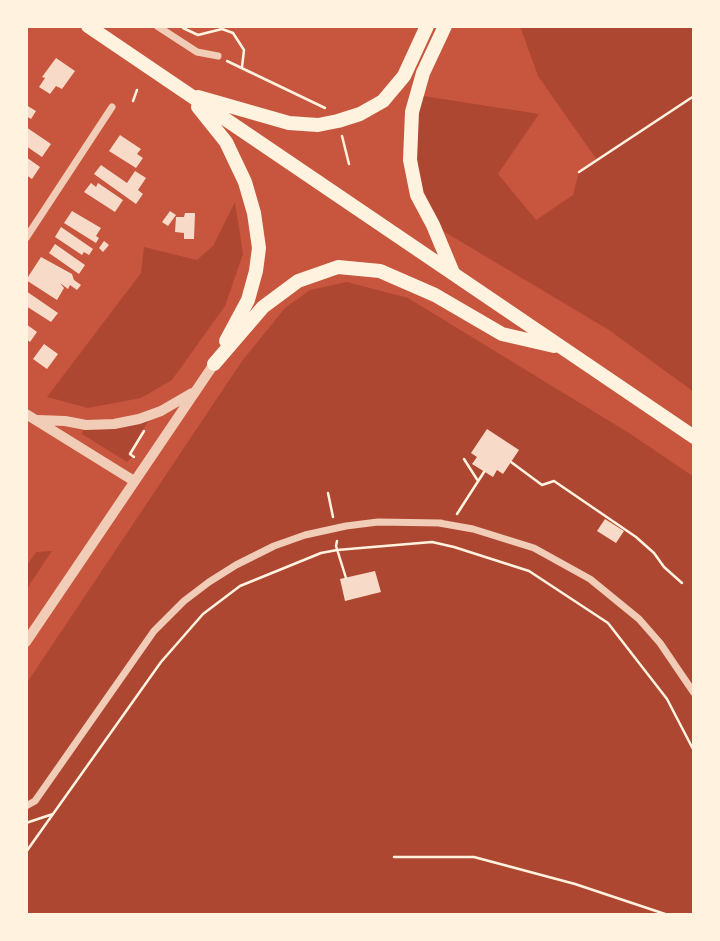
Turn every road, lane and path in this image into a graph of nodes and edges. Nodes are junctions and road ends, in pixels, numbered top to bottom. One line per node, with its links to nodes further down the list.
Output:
1 (88, 26): 9 (highway)
2 (157, 26): 6 (street)
3 (180, 26): 7 (path)
4 (427, 26): 9 (highway)
5 (445, 26): 18 (highway)
6 (218, 56): 7 (path)
7 (242, 68): 13 (path)
8 (137, 90): 11 (path)
9 (187, 94): 18 (highway); 20 (highway)
10 (694, 96): 16 (path)
11 (133, 101)
12 (112, 107): 17 (street)
13 (335, 113)
14 (341, 129): 15 (path)
15 (349, 164)
16 (579, 172)
17 (26, 238)
18 (453, 274): 19 (highway)
19 (564, 348): 20 (highway); 25 (highway)
20 (214, 364): 21 (street)
21 (195, 390): 23 (street); 30 (street)
22 (26, 414): 23 (street)
23 (37, 420): 30 (street)
24 (144, 432): 26 (path)
25 (694, 437)
26 (134, 457)
27 (464, 459): 31 (path)
28 (511, 462): 33 (path)
29 (484, 472): 31 (path)
30 (134, 481): 34 (street)
31 (478, 481): 32 (path)
32 (457, 513)
33 (682, 583)
34 (26, 642)
35 (694, 693): 37 (street)
36 (694, 751): 38 (path)
37 (26, 806)
38 (54, 814): 39 (path); 40 (path)
39 (26, 823)
40 (26, 852)
41 (394, 857): 42 (path)
42 (668, 915)

